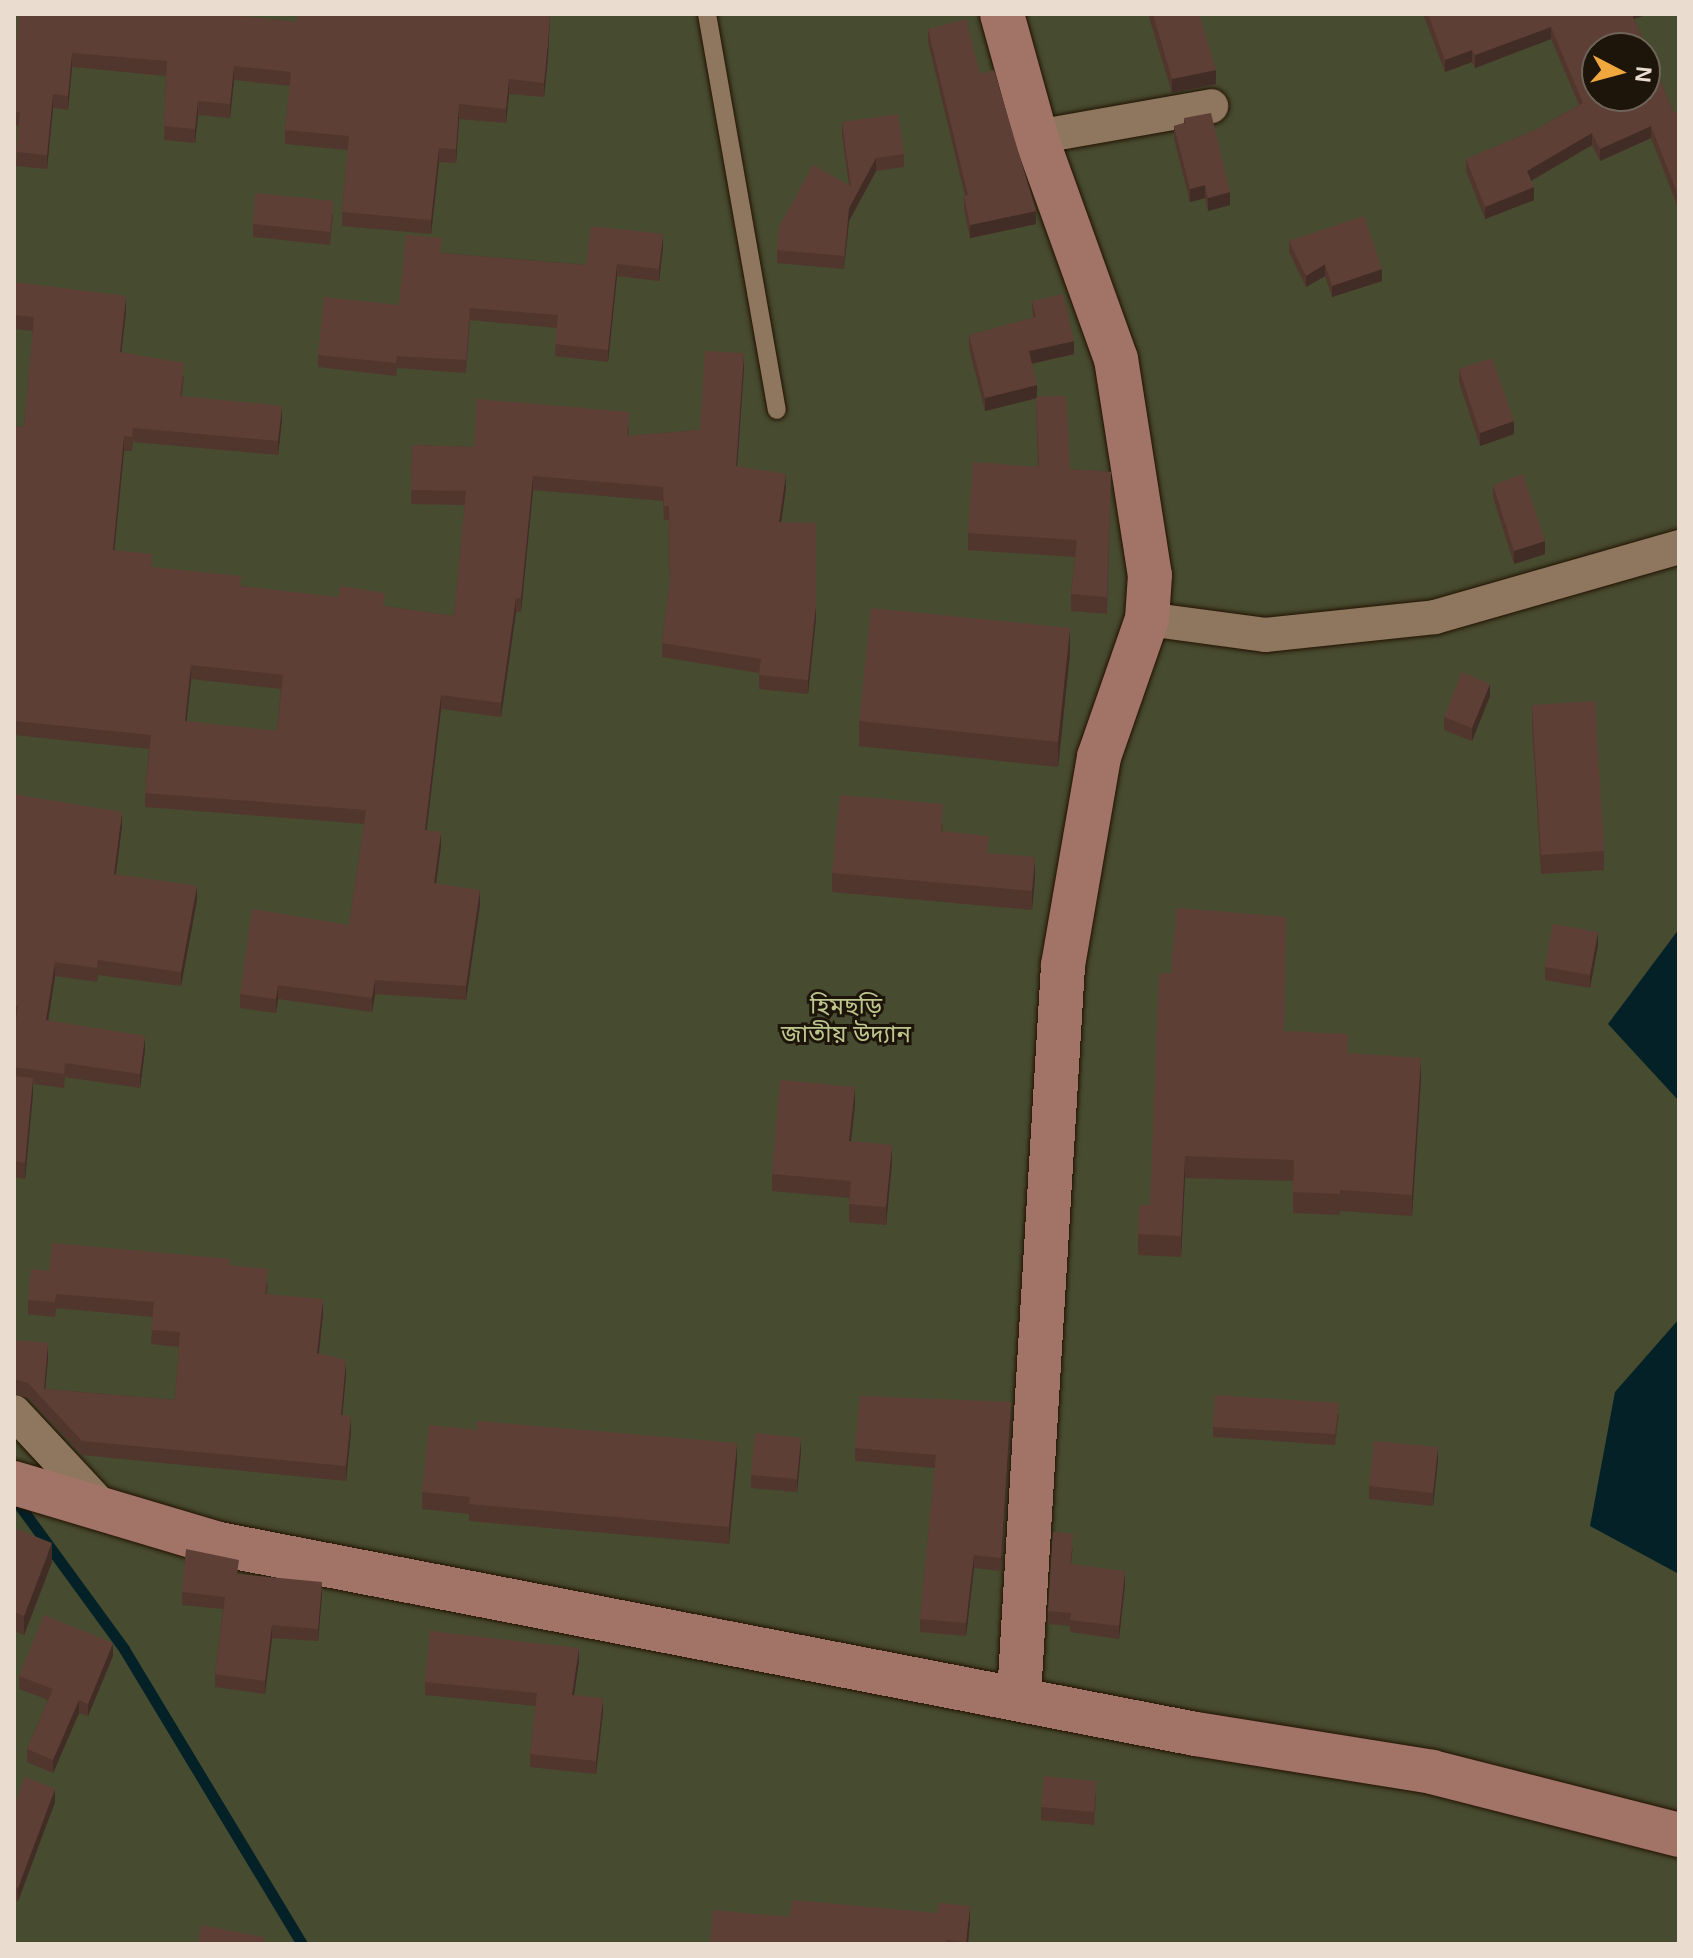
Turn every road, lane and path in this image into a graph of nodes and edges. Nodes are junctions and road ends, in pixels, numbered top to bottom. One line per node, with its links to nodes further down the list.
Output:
1 (707, 14): 5 (lane)
2 (1002, 14): 4 (street)
3 (1211, 106): 4 (street)
4 (1036, 137): 7 (street)
5 (777, 410)
6 (1679, 547): 7 (street)
7 (1147, 619): 11 (street)
8 (14, 1412): 10 (street)
9 (24, 1485): 10 (street)
10 (105, 1510): 11 (street)
11 (1019, 1695): 12 (street)
12 (1679, 1835)

